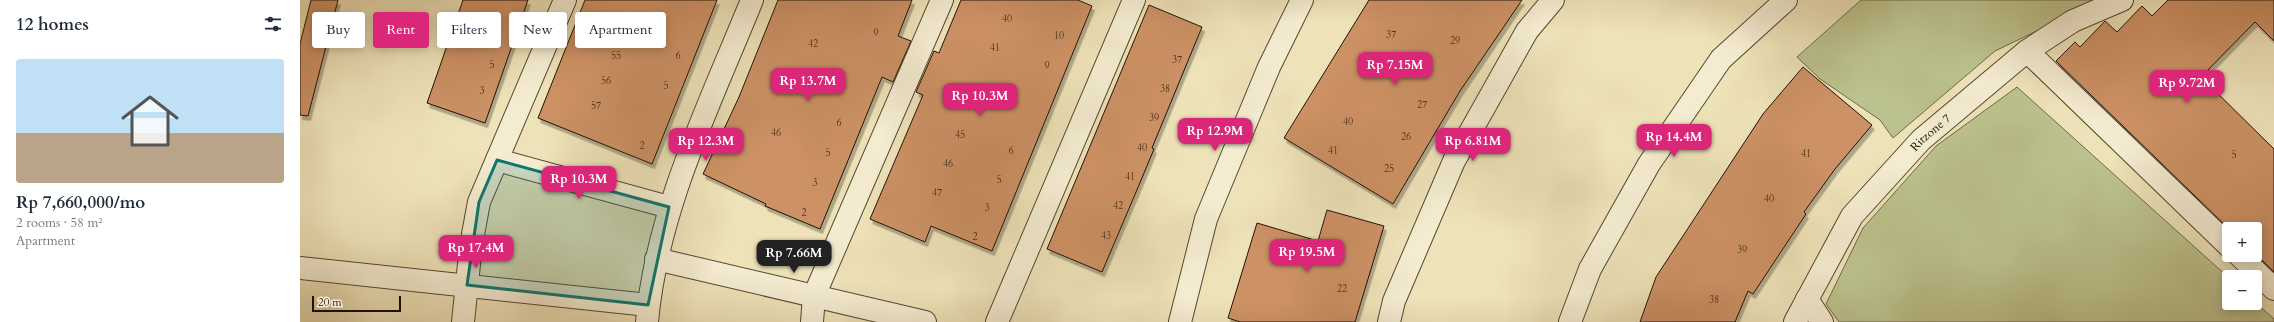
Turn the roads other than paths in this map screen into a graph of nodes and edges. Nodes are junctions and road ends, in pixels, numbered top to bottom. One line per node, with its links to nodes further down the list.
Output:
1 (565, 0): 10 (street)
2 (752, 0): 11 (street)
3 (942, 0): 18 (street)
4 (1134, 0): 24 (street)
5 (1302, 0): 25 (street)
6 (1553, 0): 26 (street)
7 (1786, 0): 27 (street)
8 (2122, 0): 9 (street, Ritzone 7)
9 (2028, 51): 12 (street); 19 (street, Ritzone 7)
10 (497, 160): 11 (street); 16 (street)
11 (669, 207): 13 (street)
12 (2222, 239)
13 (656, 259): 18 (street); 20 (street)
14 (2246, 262): 17 (street)
15 (300, 268): 16 (street)
16 (467, 285): 20 (street); 21 (street)
17 (2274, 289)
18 (814, 296): 22 (street); 23 (street)
19 (1807, 299): 28 (street, Ritzone 7); 29 (street)
20 (648, 314)
21 (463, 322)
22 (812, 322)
23 (925, 322)
24 (997, 322)
25 (1180, 322)
26 (1389, 322)
27 (1570, 322)
28 (1795, 322)
29 (1822, 322)

